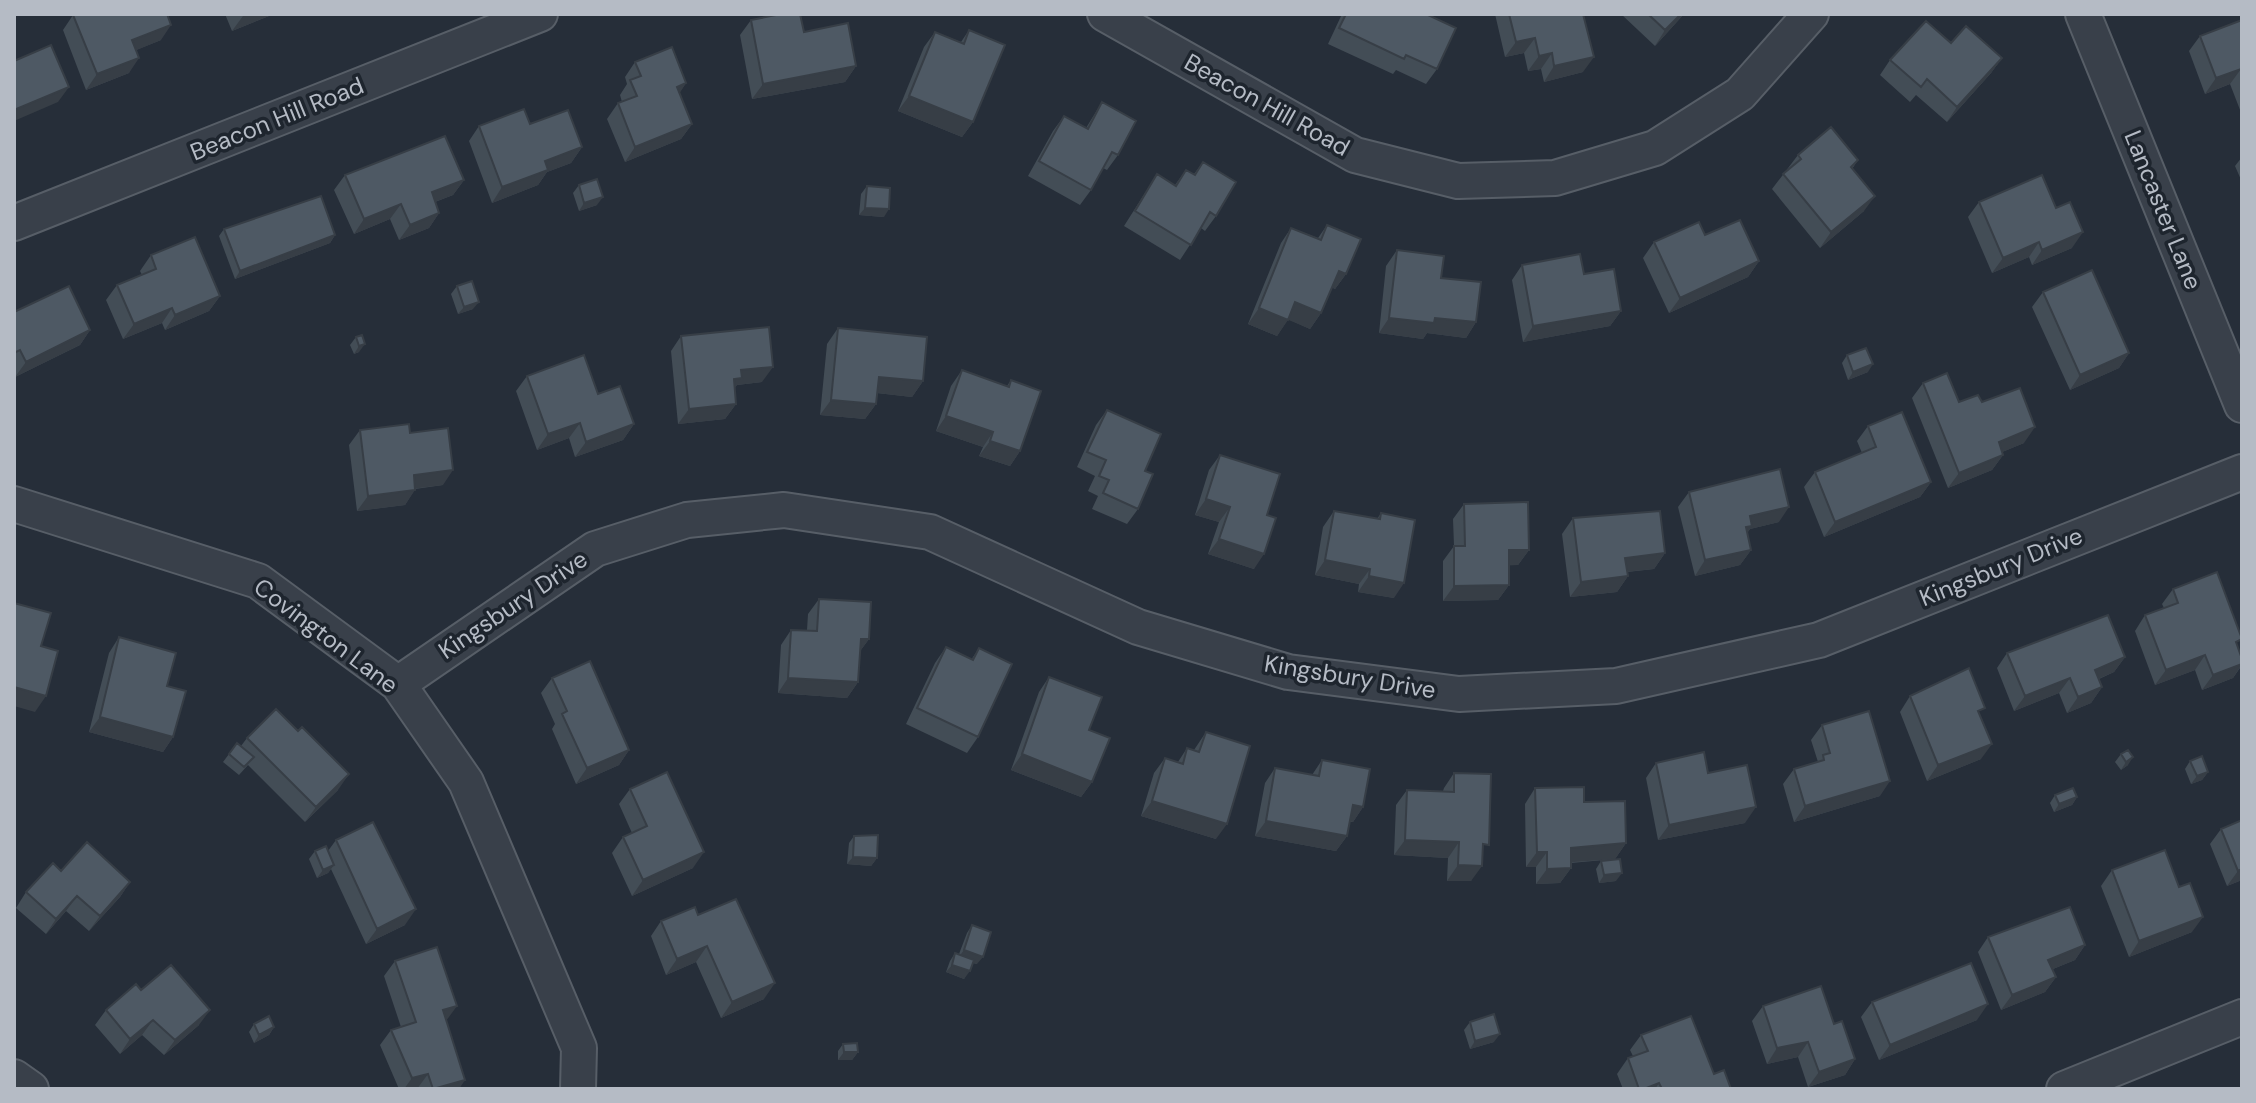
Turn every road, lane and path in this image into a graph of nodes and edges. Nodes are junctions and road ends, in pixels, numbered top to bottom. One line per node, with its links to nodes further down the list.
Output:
1 (540, 14): 5 (street, Beacon Hill Road)
2 (1105, 14): 3 (street, Beacon Hill Road)
3 (1811, 14)
4 (2083, 14): 6 (street, Lancaster Lane)
5 (14, 223)
6 (2242, 405)
7 (2242, 472): 9 (street, Kingsbury Drive)
8 (14, 504): 9 (street, Covington Lane)
9 (398, 684): 13 (street, Covington Lane)
10 (2242, 1017): 14 (street)
11 (14, 1077): 12 (street)
12 (31, 1089)
13 (578, 1089)
14 (2064, 1089)

